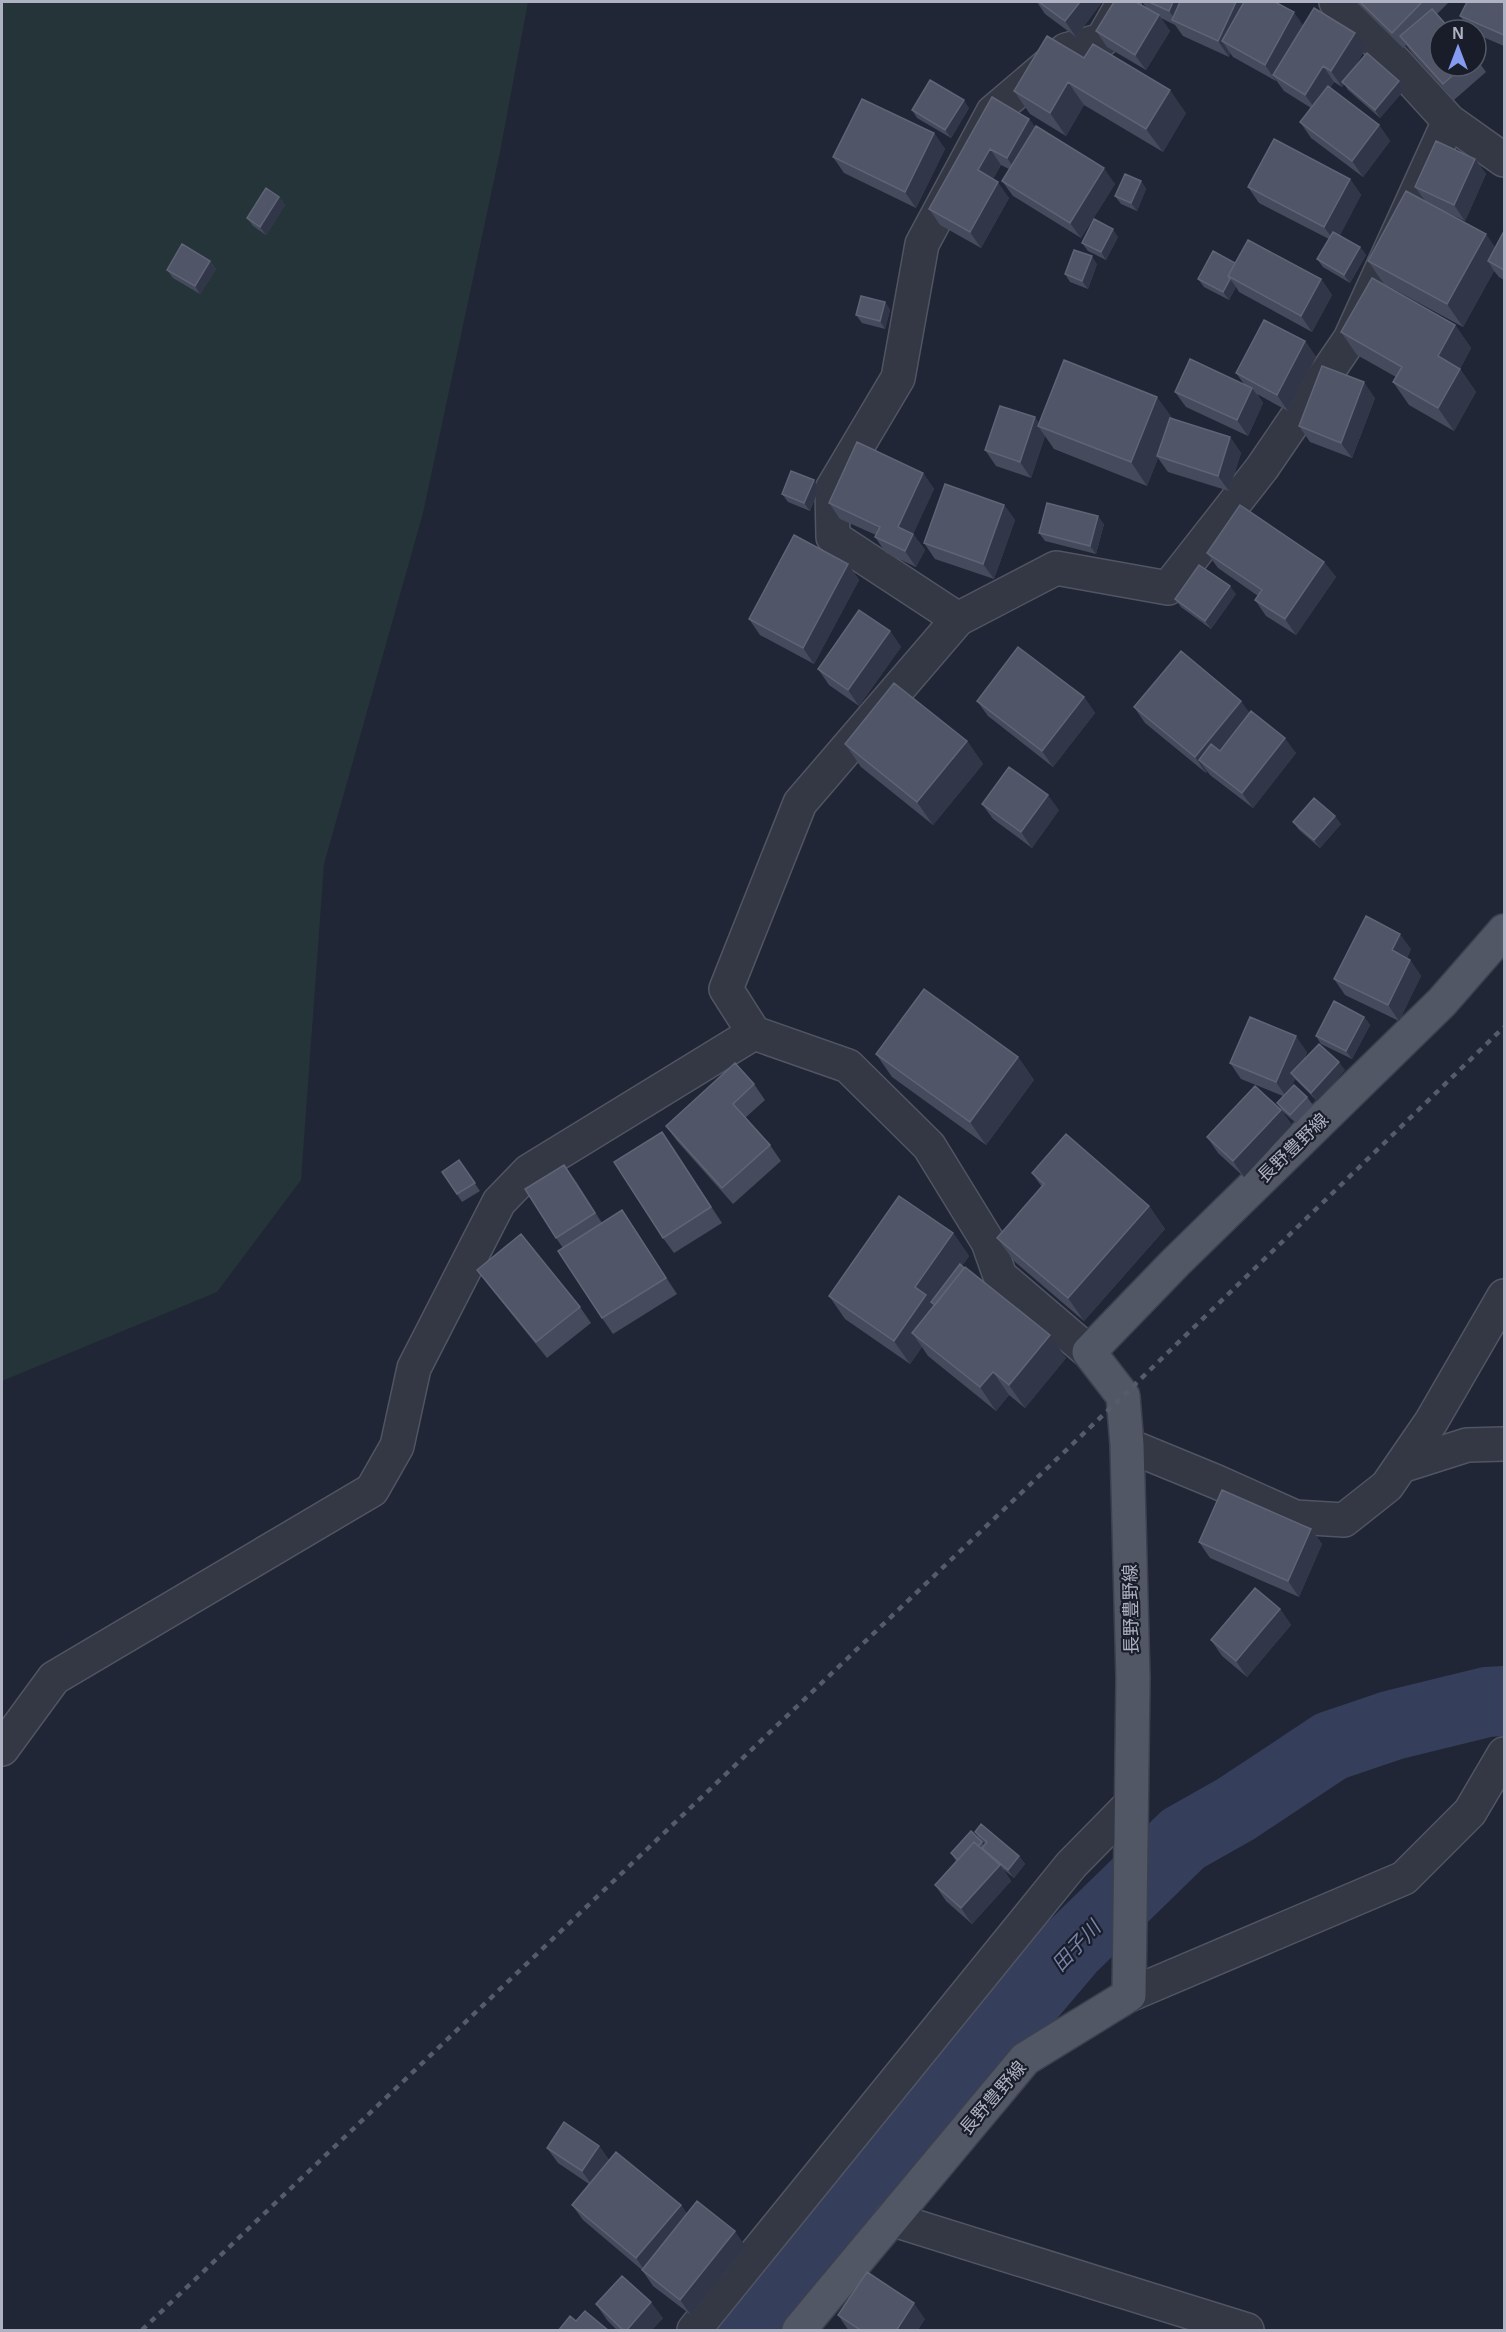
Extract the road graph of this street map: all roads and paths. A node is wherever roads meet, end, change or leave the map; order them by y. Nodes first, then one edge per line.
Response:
1 (1125, 2) edge
2 (1336, 2) edge
3 (1449, 121) junction
4 (1504, 160) edge
5 (958, 620) junction
6 (1504, 931) edge
7 (754, 1033) junction
8 (1504, 1296) edge
9 (1089, 1352) junction
10 (1504, 1444) edge
11 (1127, 1445) junction
12 (1401, 1466) junction
13 (2, 1749) edge
14 (1504, 1754) edge
15 (1130, 1818) junction
16 (1129, 1995) junction
17 (891, 2219) junction
18 (694, 2331) edge
19 (799, 2331) edge
20 (1247, 2331) edge

1 - 5 street
2 - 3 street
3 - 4 street
3 - 5 street
5 - 7 street
6 - 9 main road, 長野豊野線
7 - 9 street
7 - 13 street
8 - 12 street
9 - 11 main road, 長野豊野線
10 - 12 street
11 - 12 street
11 - 15 main road, 長野豊野線
14 - 16 street
15 - 16 main road, 長野豊野線
15 - 18 street
16 - 17 main road, 長野豊野線
17 - 19 main road, 長野豊野線
17 - 20 street

